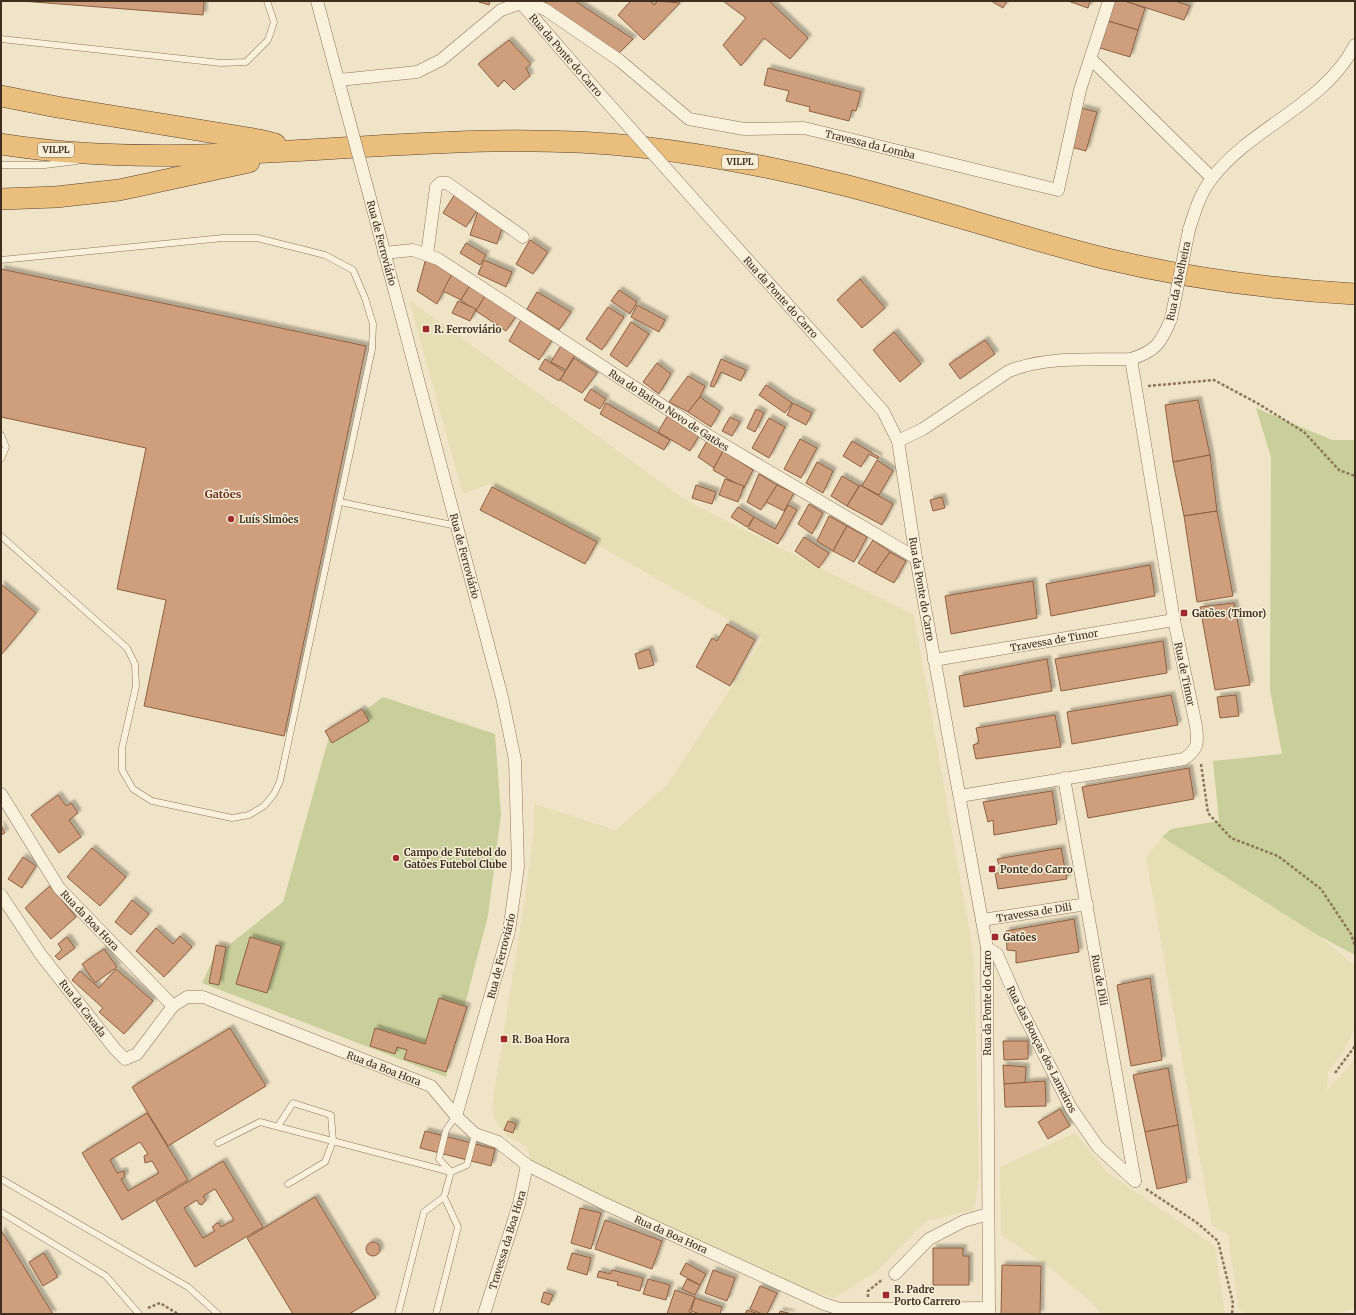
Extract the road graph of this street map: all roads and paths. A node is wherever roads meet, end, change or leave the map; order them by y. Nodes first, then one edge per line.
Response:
1 (267, 1) edge
2 (317, 1) edge
3 (1110, 1) edge
4 (520, 2) edge
5 (1, 39) edge
6 (1355, 45) edge
7 (1091, 60) junction
8 (338, 80) junction
9 (1, 96) edge
10 (1, 144) edge
11 (1, 150) edge
12 (301, 151) junction
13 (111, 154) junction
14 (1, 165) edge
15 (1212, 178) junction
16 (1, 199) edge
17 (523, 237) dead end
18 (384, 253) junction
19 (427, 255) junction
20 (1, 260) edge
21 (1355, 294) edge
22 (1131, 359) junction
23 (1135, 387) junction
24 (1, 435) edge
25 (898, 441) junction
26 (1, 459) edge
27 (1355, 476) edge
28 (340, 502) junction
29 (457, 526) junction
30 (1, 536) edge
31 (916, 558) junction
32 (1174, 620) junction
33 (934, 660) junction
34 (1198, 743) junction
35 (1064, 778) junction
36 (1, 794) edge
37 (960, 796) junction
38 (1, 895) edge
39 (1087, 904) junction
40 (982, 920) junction
41 (1355, 946) edge
42 (987, 948) junction
43 (173, 1006) junction
44 (1355, 1046) edge
45 (1335, 1073) dead end
46 (456, 1116) junction
47 (278, 1126) junction
48 (475, 1134) junction
49 (333, 1141) junction
50 (218, 1143) dead end
51 (527, 1165) junction
52 (451, 1172) junction
53 (1, 1179) edge
54 (1135, 1181) junction
55 (288, 1184) dead end
56 (444, 1198) junction
57 (1, 1212) edge
58 (988, 1214) junction
59 (895, 1274) joint
60 (868, 1309) junction
61 (989, 1311) edge
62 (839, 1312) edge
63 (139, 1313) edge
64 (178, 1314) edge
65 (218, 1314) edge
66 (398, 1314) edge
67 (436, 1314) edge
68 (484, 1314) edge
69 (1232, 1314) edge

1 - 5 lane
2 - 8 street, Rua de Ferroviário
3 - 7 street, Travessa da Lomba
4 - 7 street, Travessa da Lomba
4 - 8 street
4 - 25 street, Rua da Ponte do Carro, bridge
6 - 15 street, Rua da Abelheira
7 - 15 street
8 - 18 street, Rua de Ferroviário, bridge
9 - 12 highway
10 - 13 highway, VILPL
11 - 13 highway, VILPL
12 - 13 highway, VILPL
12 - 16 highway
12 - 21 highway, VILPL
13 - 14 lane, VILPL
15 - 22 street, Rua da Abelheira, bridge
17 - 19 street
18 - 19 street, Rua do Bairro Novo de Gatões
18 - 29 street, Rua de Ferroviário
19 - 31 street, Rua do Bairro Novo de Gatões
20 - 28 lane
22 - 23 street, Rua de Timor
22 - 25 street, Rua da Abelheira
23 - 27 path
23 - 32 street, Rua de Timor
24 - 26 lane
25 - 31 street, Rua da Ponte do Carro
28 - 29 lane
28 - 30 lane
29 - 46 street, Rua de Ferroviário
31 - 33 street, Rua da Ponte do Carro
32 - 33 street, Travessa de Timor
32 - 34 street, Rua de Timor
33 - 37 street, Rua da Ponte do Carro
34 - 35 street
34 - 41 path
35 - 37 street
35 - 39 street, Rua de Dili
36 - 43 street, Rua da Boa Hora
37 - 40 street, Rua da Ponte do Carro
38 - 43 street, Rua da Cavada
39 - 40 street, Travessa de Dili
39 - 54 street, Rua de Dili
40 - 42 street, Rua da Ponte do Carro
42 - 54 street, Rua das Bouças dos Lameiros
42 - 58 street, Rua da Ponte do Carro
43 - 46 street, Rua da Boa Hora
44 - 45 path
46 - 48 street, Rua da Boa Hora
46 - 52 lane
47 - 49 lane
47 - 49 lane
47 - 50 lane
48 - 51 street, Rua da Boa Hora
48 - 52 lane
49 - 52 lane
49 - 55 lane
51 - 62 street, Rua da Boa Hora
51 - 68 street, Travessa da Boa Hora
52 - 56 lane
53 - 65 lane
54 - 69 path
56 - 66 lane
56 - 67 lane
57 - 63 lane
58 - 59 street
58 - 61 street, Rua da Ponte do Carro
59 - 60 path
60 - 61 street, Rua da Boa Hora
60 - 62 street, Rua da Boa Hora
63 - 64 path

